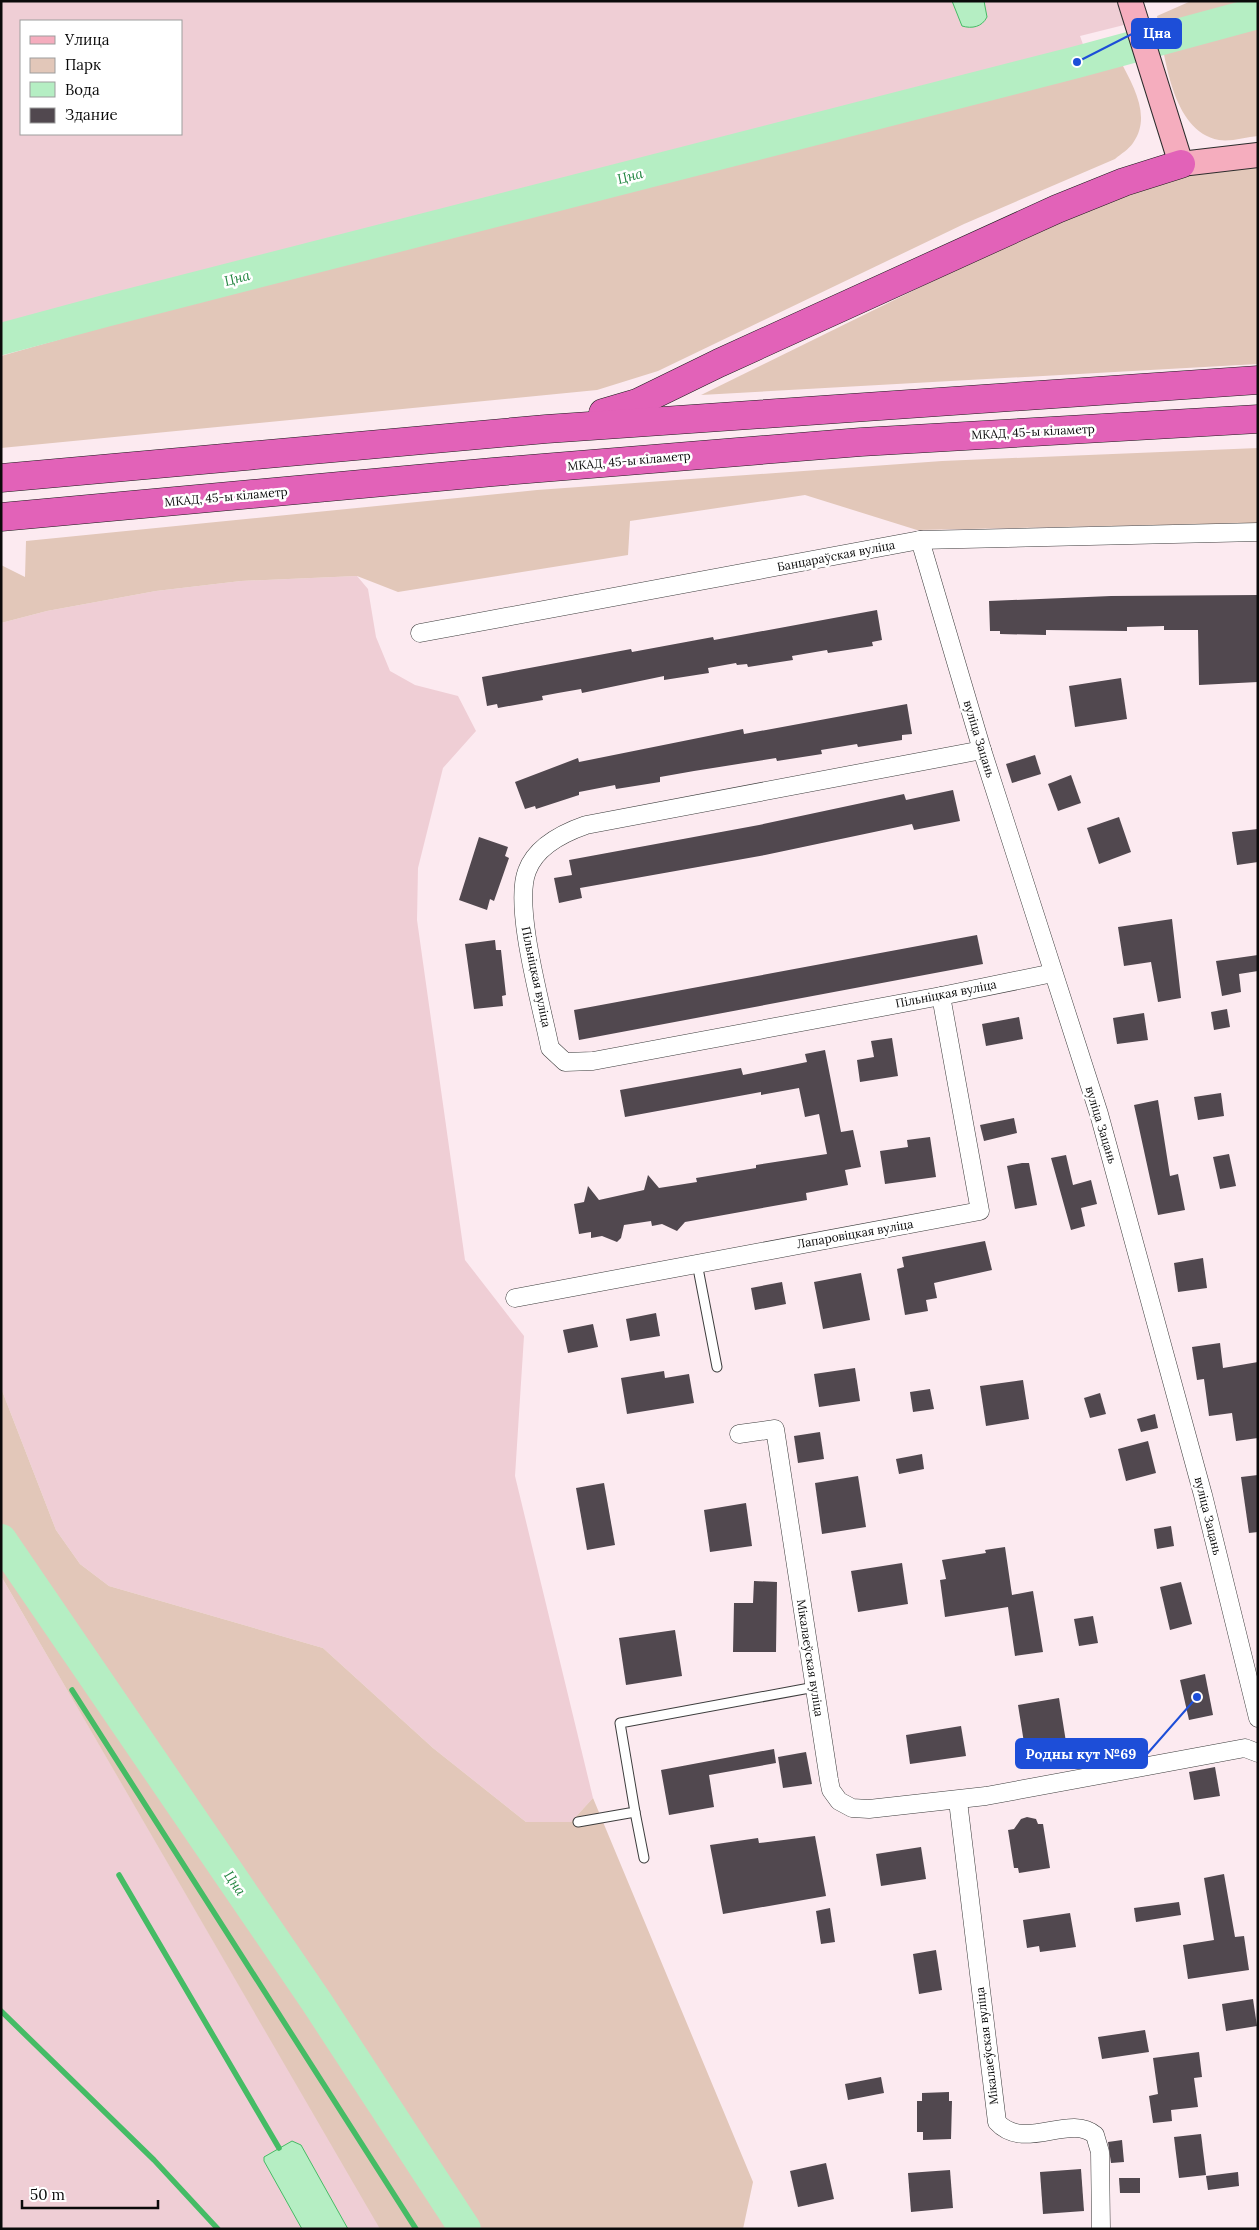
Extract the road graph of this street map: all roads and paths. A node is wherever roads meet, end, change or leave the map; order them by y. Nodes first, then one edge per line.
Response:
1 (1134, 12) edge
2 (1258, 155) edge
3 (1180, 164) junction
4 (1258, 380) edge
5 (1258, 419) edge
6 (546, 429) junction
7 (7, 477) edge
8 (8, 517) edge
9 (1258, 532) edge
10 (920, 540) junction
11 (420, 633) dead end
12 (982, 750) junction
13 (1053, 973) junction
14 (941, 996) junction
15 (697, 1263) junction
16 (515, 1298) dead end
17 (716, 1367) dead end
18 (739, 1434) dead end
19 (815, 1687) junction
20 (1258, 1718) edge
21 (1258, 1753) edge
22 (958, 1801) junction
23 (634, 1812) junction
24 (578, 1822) dead end
25 (644, 1858) dead end
26 (1100, 2229) edge

1 - 3 street
2 - 3 street
3 - 6 highway
4 - 6 highway
5 - 8 highway, МКАД, 45-ы кіламетр
6 - 7 highway
9 - 10 street, Банцараўская вуліца
10 - 11 street, Банцараўская вуліца
10 - 12 street, вуліца Зацань
12 - 13 street, вуліца Зацань
12 - 14 street, Пільніцкая вуліца
13 - 14 street, Пільніцкая вуліца
13 - 20 street, вуліца Зацань
14 - 15 street, Лапаровіцкая вуліца
15 - 16 street, Лапаровіцкая вуліца
15 - 17 lane
18 - 19 street, Мікалаеўская вуліца
19 - 22 street, Мікалаеўская вуліца
19 - 23 lane
21 - 22 street, Мікалаеўская вуліца
22 - 26 street, Мікалаеўская вуліца
23 - 24 lane
23 - 25 lane

